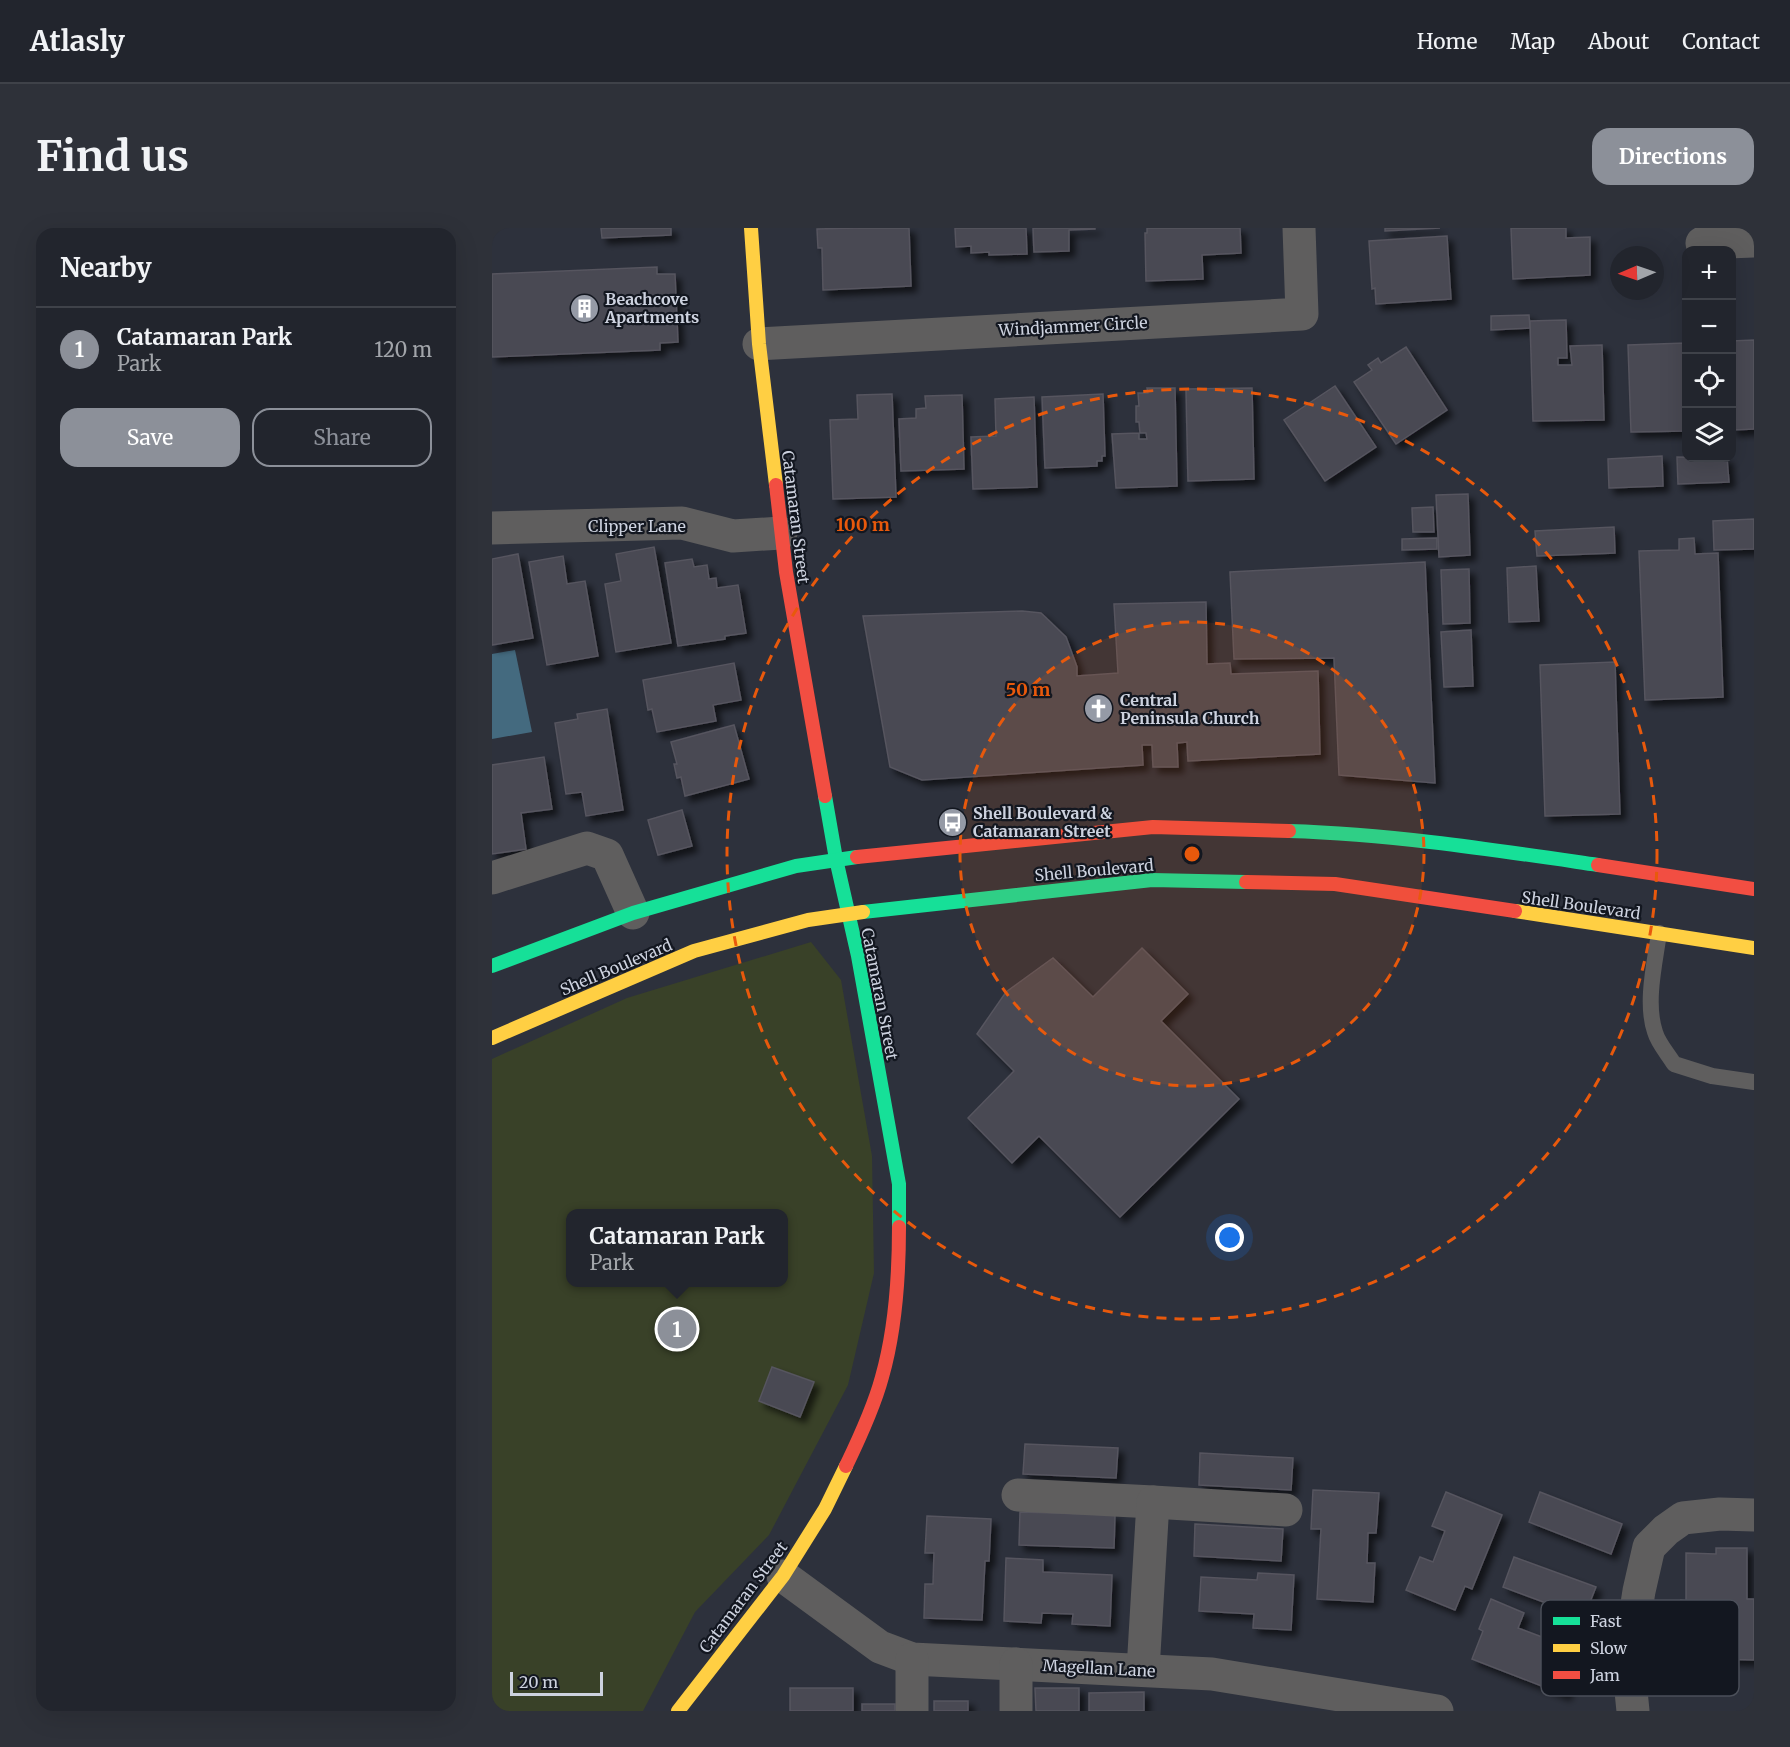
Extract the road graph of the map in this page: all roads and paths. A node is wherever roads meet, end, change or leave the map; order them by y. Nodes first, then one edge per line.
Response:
1 (751, 228) edge
2 (1299, 228) edge
3 (1754, 241) edge
4 (1702, 243) dead end
5 (759, 344) junction
6 (492, 528) edge
7 (781, 533) junction
8 (836, 859) junction
9 (492, 878) edge
10 (1754, 889) edge
11 (633, 913) junction
12 (847, 914) junction
13 (1659, 933) junction
14 (1754, 948) edge
15 (492, 966) edge
16 (492, 1038) edge
17 (1754, 1082) edge
18 (1018, 1495) dead end
19 (1153, 1502) junction
20 (1286, 1510) dead end
21 (1754, 1515) edge
22 (783, 1576) junction
23 (1638, 1600) edge
24 (912, 1659) junction
25 (1016, 1664) junction
26 (1143, 1670) junction
27 (1632, 1696) edge
28 (1371, 1706) edge
29 (678, 1711) edge
30 (912, 1711) edge
31 (1016, 1711) edge
32 (1437, 1711) edge
33 (1633, 1711) edge

1 - 5 main road, Catamaran Street
2 - 5 street, Windjammer Circle
3 - 4 street
5 - 7 main road, Catamaran Street
6 - 7 street, Clipper Lane
7 - 8 main road, Catamaran Street
8 - 10 main road
8 - 11 main road
8 - 12 main road, Catamaran Street
9 - 11 street
11 - 15 main road
12 - 13 main road, Shell Boulevard
12 - 16 main road, Shell Boulevard
12 - 22 main road, Catamaran Street
13 - 14 main road, Shell Boulevard
13 - 17 lane
18 - 19 street
19 - 20 street
19 - 26 street
21 - 23 street
22 - 24 street, Magellan Lane
22 - 29 main road, Catamaran Street
24 - 25 street, Magellan Lane
24 - 30 street
25 - 26 street, Magellan Lane
25 - 31 street
26 - 28 street, Magellan Lane
27 - 33 street
28 - 32 street, Magellan Lane

